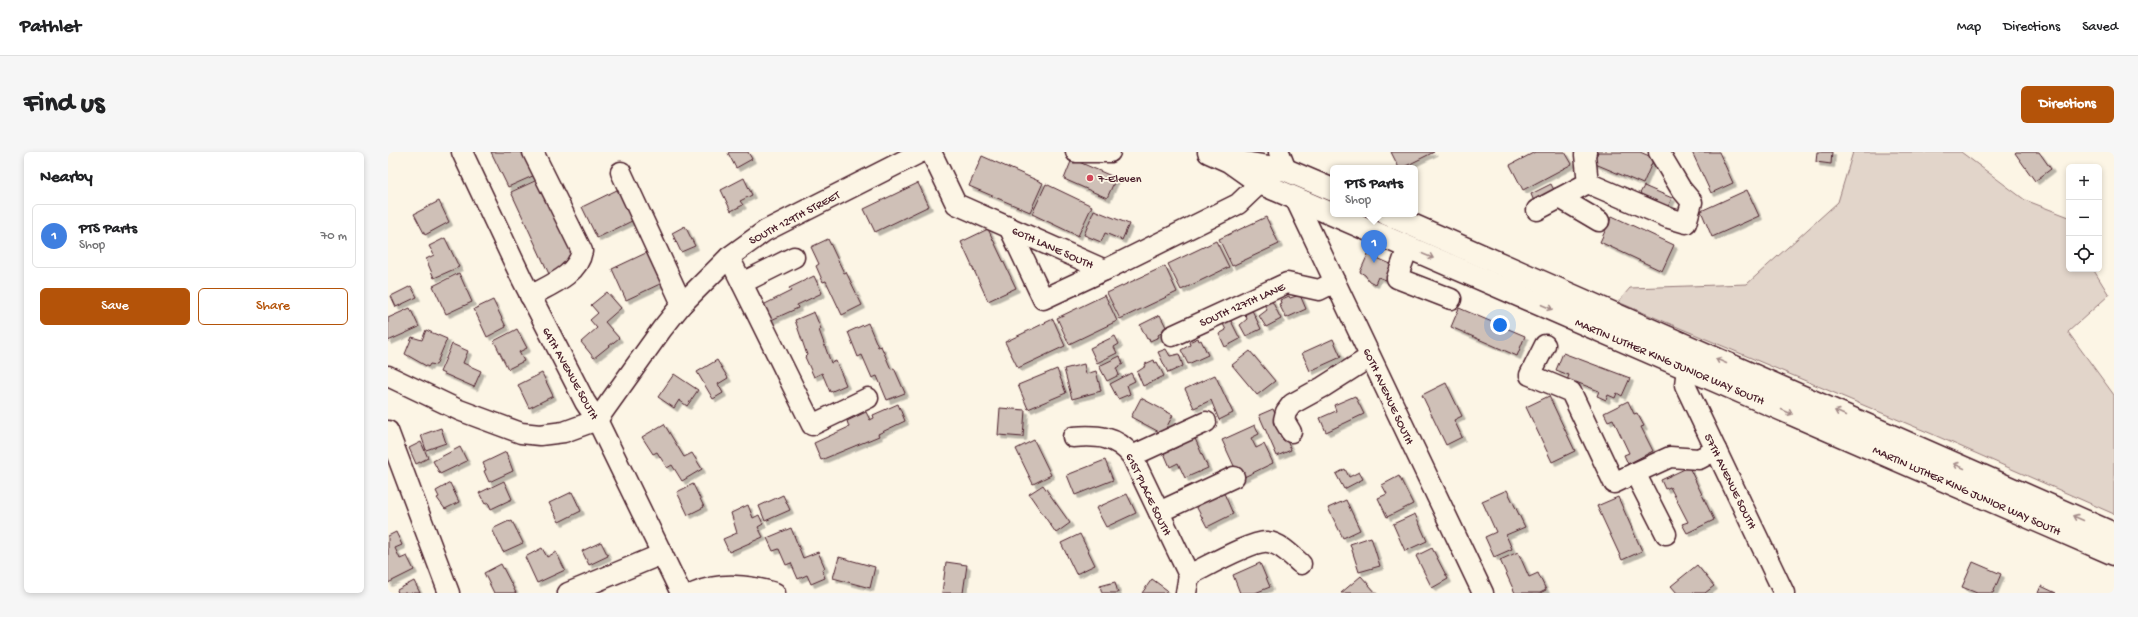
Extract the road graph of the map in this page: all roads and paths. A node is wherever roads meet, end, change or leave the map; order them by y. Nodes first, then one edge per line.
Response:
1 (462, 152) edge
2 (533, 152) edge
3 (921, 152) edge
4 (930, 152) edge
5 (1076, 152) edge
6 (1110, 152) edge
7 (1209, 152) edge
8 (1586, 152) edge
9 (1659, 152) edge
10 (1229, 161) junction
11 (1283, 161) edge
12 (621, 172) dead end
13 (1260, 183) junction
14 (1588, 183) junction
15 (1330, 188) edge
16 (1295, 198) junction
17 (1560, 198) junction
18 (1537, 210) dead end
19 (1330, 213) edge
20 (1339, 217) edge
21 (1394, 217) edge
22 (1599, 221) dead end
23 (1009, 227) junction
24 (1408, 247) junction
25 (729, 257) junction
26 (794, 257) dead end
27 (1105, 270) junction
28 (1335, 282) junction
29 (742, 283) junction
30 (530, 296) junction
31 (1451, 299) dead end
32 (682, 304) junction
33 (1172, 336) dead end
34 (1545, 345) dead end
35 (1370, 357) junction
36 (1688, 368) junction
37 (388, 376) edge
38 (868, 398) dead end
39 (598, 420) junction
40 (1206, 422) dead end
41 (388, 431) edge
42 (1292, 432) dead end
43 (1073, 437) dead end
44 (1716, 450) junction
45 (1132, 456) junction
46 (1635, 473) junction
47 (1234, 477) dead end
48 (1159, 512) junction
49 (1666, 534) dead end
50 (2114, 534) edge
51 (662, 554) junction
52 (2114, 554) edge
53 (1301, 564) dead end
54 (1188, 584) edge
55 (449, 593) edge
56 (568, 593) edge
57 (681, 593) edge
58 (695, 593) edge
59 (775, 593) edge
60 (1483, 593) edge
61 (1784, 593) edge

1 - 30 street, 64TH AVENUE SOUTH
2 - 30 street
3 - 25 street, SOUTH 129TH STREET
4 - 23 street, 60TH LANE SOUTH
5 - 6 street
7 - 10 main road, MARTIN LUTHER KING JUNIOR WAY SOUTH
8 - 14 street
9 - 14 street
10 - 11 main road, MARTIN LUTHER KING JUNIOR WAY SOUTH
10 - 13 main road, MARTIN LUTHER KING JUNIOR WAY SOUTH
11 - 15 main road, MARTIN LUTHER KING JUNIOR WAY SOUTH
12 - 32 street
13 - 16 main road, MARTIN LUTHER KING JUNIOR WAY SOUTH
13 - 27 street, 60TH LANE SOUTH
14 - 17 street
16 - 19 main road, MARTIN LUTHER KING JUNIOR WAY SOUTH
16 - 28 street, 60TH AVENUE SOUTH
17 - 18 street
17 - 22 street
20 - 24 main road, MARTIN LUTHER KING JUNIOR WAY SOUTH
50 -> 21 main road, MARTIN LUTHER KING JUNIOR WAY SOUTH
23 - 27 street, 60TH LANE SOUTH
23 - 27 street
24 - 31 street
24 -> 36 main road, MARTIN LUTHER KING JUNIOR WAY SOUTH
25 - 29 street
25 - 32 street, SOUTH 129TH STREET
26 - 29 street
28 - 33 street, SOUTH 127TH LANE
28 - 35 street, 60TH AVENUE SOUTH
29 - 38 street
30 - 39 street, 64TH AVENUE SOUTH
32 - 39 street, SOUTH 129TH STREET
34 - 46 street
35 - 42 street
35 - 60 street, 60TH AVENUE SOUTH
36 - 44 street, 57TH AVENUE SOUTH
36 -> 52 main road, MARTIN LUTHER KING JUNIOR WAY SOUTH
37 - 39 street
39 - 51 street, 64TH AVENUE SOUTH
40 - 45 street
41 - 55 street
43 - 45 street, 61ST PLACE SOUTH
44 - 46 street
44 - 61 street, 57TH AVENUE SOUTH
45 - 48 street, 61ST PLACE SOUTH
46 - 49 street
47 - 48 street
48 - 54 street, 61ST PLACE SOUTH
51 - 56 street
51 - 57 street, 64TH AVENUE SOUTH
53 - 54 street
58 - 59 street

